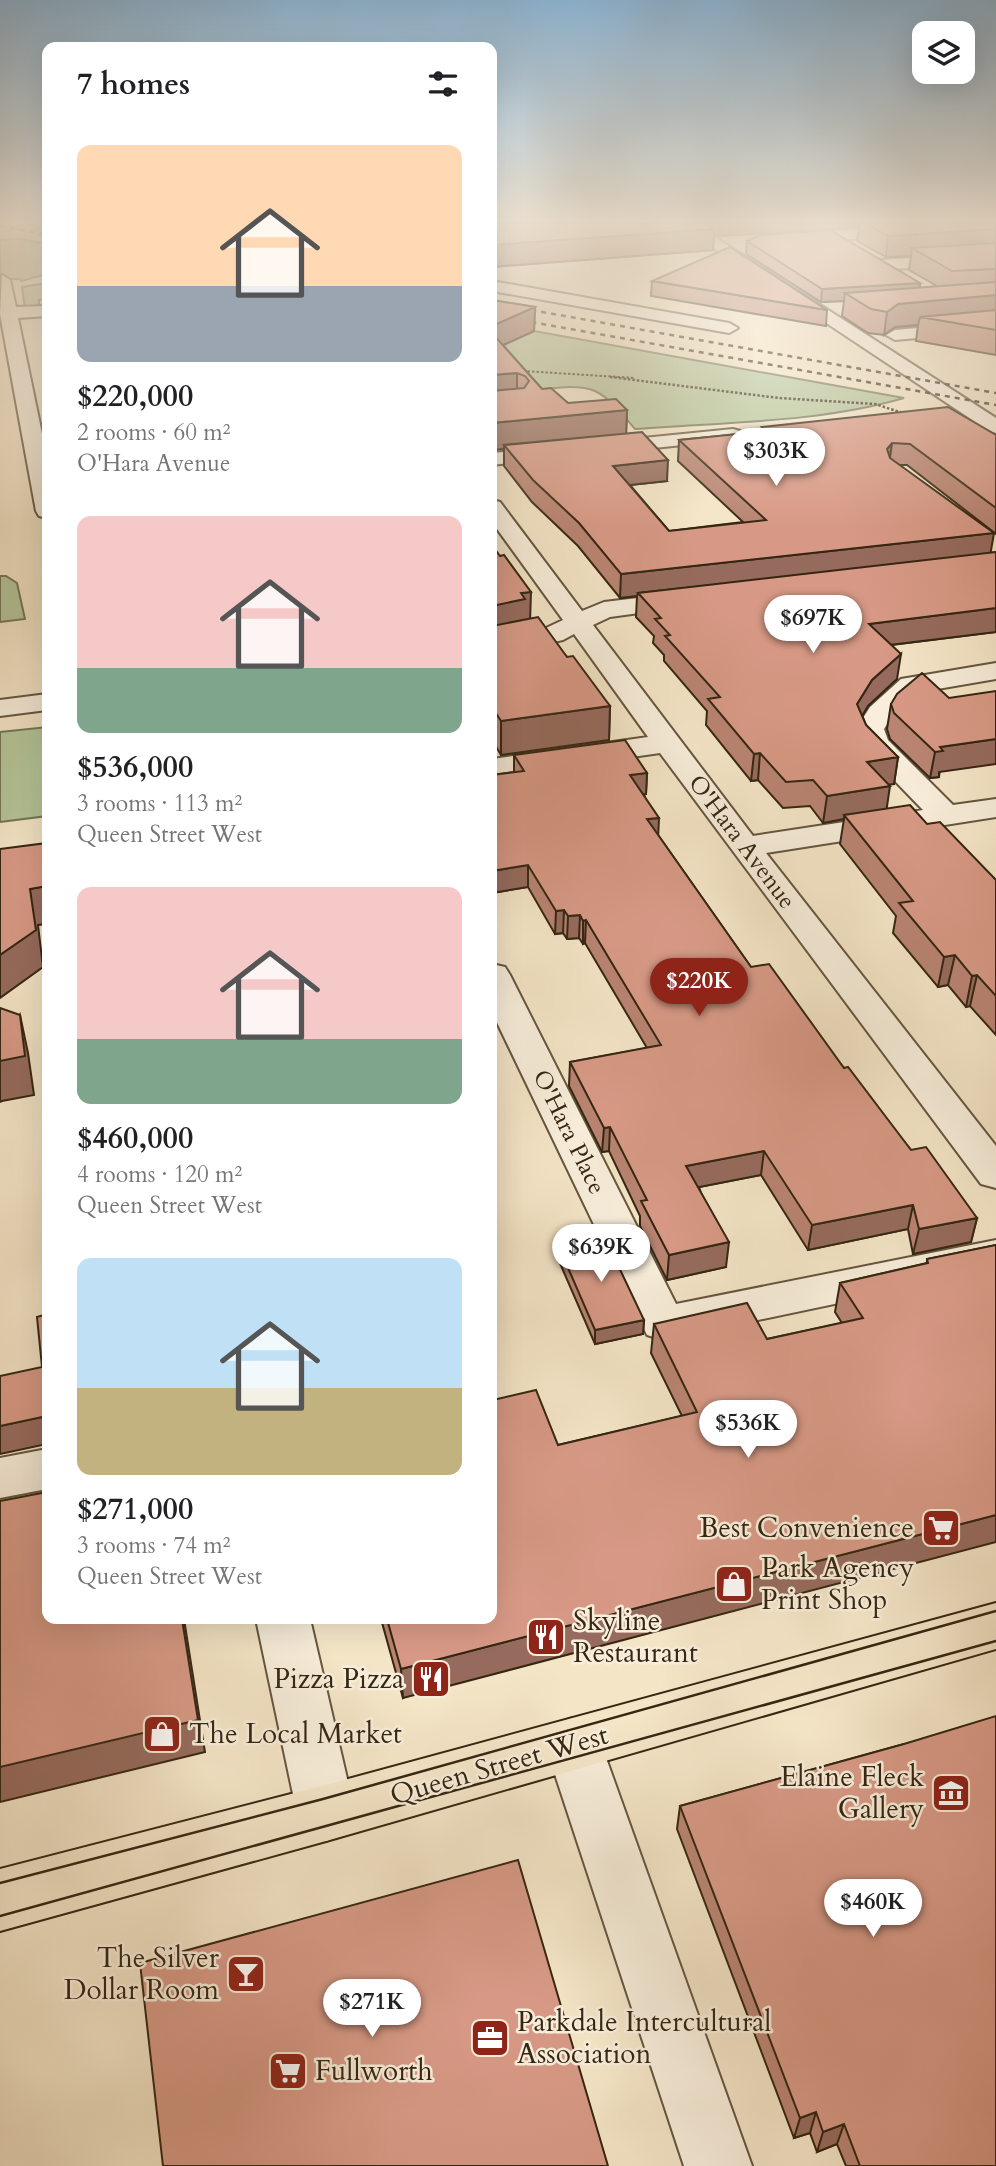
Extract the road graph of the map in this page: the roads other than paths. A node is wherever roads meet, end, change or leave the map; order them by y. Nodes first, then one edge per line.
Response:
1 (9, 324) edge
2 (707, 324) edge
3 (837, 324) edge
4 (996, 326) edge
5 (729, 328) dead end
6 (895, 335) edge
7 (996, 341) edge
8 (951, 347) edge
9 (996, 427) edge
10 (758, 433) edge
11 (497, 459) edge
12 (42, 493) edge
13 (497, 514) edge
14 (711, 598) edge
15 (576, 622) junction
16 (497, 647) edge
17 (996, 671) edge
18 (42, 703) edge
19 (0, 708) edge
20 (667, 743) junction
21 (497, 767) edge
22 (996, 808) edge
23 (946, 816) junction
24 (746, 847) junction
25 (497, 985) edge
26 (989, 1153) edge
27 (996, 1255) edge
28 (42, 1470) edge
29 (0, 1478) edge
30 (284, 1624) edge
31 (996, 1626) edge
32 (573, 1744) junction
33 (326, 1813) junction
34 (0, 1900) edge
35 (718, 2166) edge

1 - 12 street
2 - 5 street
3 - 9 street
4 - 6 street
7 - 8 street
10 - 11 street
13 - 15 street, O'Hara Avenue
14 - 15 street
15 - 16 street
15 - 20 street, O'Hara Avenue
17 - 23 street
18 - 19 street
20 - 21 street
20 - 24 street, O'Hara Avenue
22 - 23 street
23 - 24 street
24 - 26 street, O'Hara Avenue
25 - 27 street, O'Hara Place
28 - 29 street
30 - 33 street
31 - 32 main road, Queen Street West
32 - 33 main road, Queen Street West
32 - 35 street
33 - 34 main road, Queen Street West

